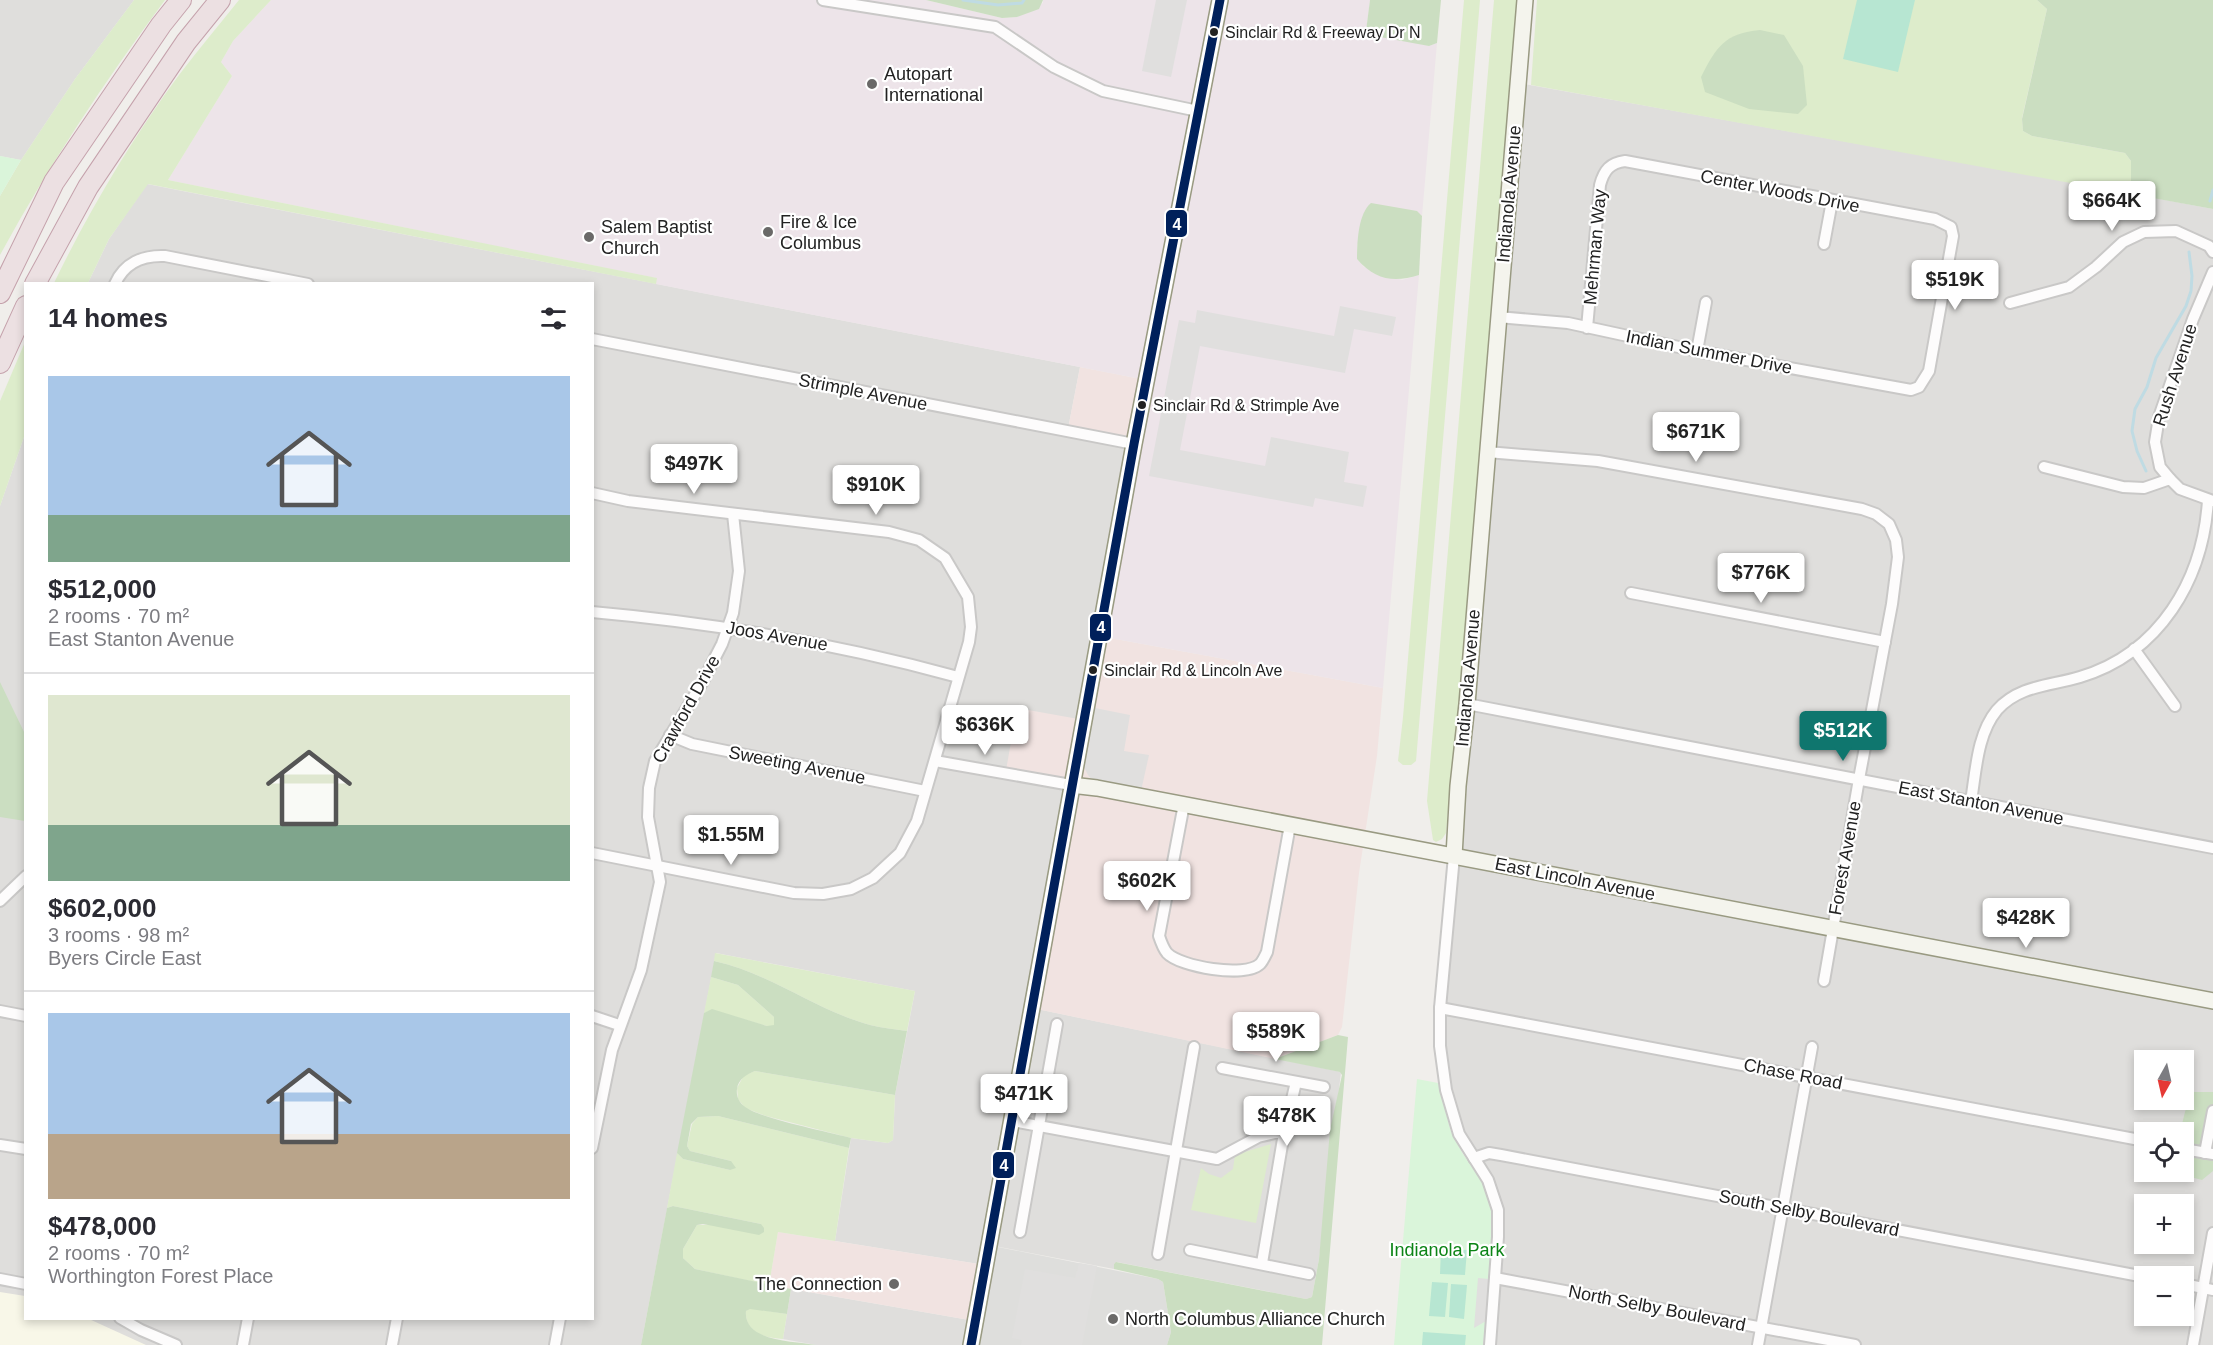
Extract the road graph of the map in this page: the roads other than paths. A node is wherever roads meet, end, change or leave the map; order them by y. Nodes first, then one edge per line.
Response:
1 (181, 0) edge
2 (220, 0) edge
3 (823, 0) edge
4 (1220, 0) edge
5 (1525, 0) edge
6 (1198, 111) junction
7 (1608, 167) joint
8 (1832, 201) junction
9 (1824, 244) dead end
10 (2213, 252) edge
11 (2213, 272) edge
12 (37, 282) edge
13 (116, 282) edge
14 (298, 282) edge
15 (0, 293) edge
16 (1706, 302) dead end
17 (2010, 303) dead end
18 (24, 310) edge
19 (1498, 317) junction
20 (1587, 328) junction
21 (594, 339) edge
22 (1697, 351) junction
23 (0, 363) edge
24 (1919, 387) joint
25 (1134, 444) junction
26 (1487, 452) junction
27 (2044, 467) dead end
28 (2170, 479) junction
29 (594, 493) edge
30 (2210, 501) edge
31 (733, 514) junction
32 (1631, 594) dead end
33 (594, 612) edge
34 (728, 627) junction
35 (1885, 642) junction
36 (2134, 649) junction
37 (958, 677) junction
38 (1467, 704) junction
39 (2175, 706) dead end
40 (670, 735) junction
41 (935, 761) junction
42 (1859, 779) junction
43 (1071, 785) junction
44 (925, 791) junction
45 (1971, 801) junction
46 (1184, 804) junction
47 (1290, 825) junction
48 (2213, 848) edge
49 (594, 853) edge
50 (1454, 856) junction
51 (658, 866) junction
52 (24, 878) edge
53 (0, 901) edge
54 (1833, 928) junction
55 (1824, 981) dead end
56 (2213, 1001) edge
57 (1440, 1008) junction
58 (0, 1011) edge
59 (24, 1016) edge
60 (594, 1018) edge
61 (1057, 1024) dead end
62 (619, 1025) junction
63 (1194, 1047) dead end
64 (1812, 1047) dead end
65 (1222, 1068) dead end
66 (1806, 1077) junction
67 (1296, 1082) junction
68 (1324, 1087) dead end
69 (2213, 1112) edge
70 (1012, 1120) junction
71 (1038, 1125) junction
72 (1284, 1133) junction
73 (594, 1138) edge
74 (2134, 1140) edge
75 (0, 1145) edge
76 (24, 1149) edge
77 (1176, 1151) junction
78 (2194, 1151) edge
79 (2209, 1154) edge
80 (1474, 1158) junction
81 (1782, 1208) junction
82 (1020, 1232) dead end
83 (2213, 1233) edge
84 (1190, 1250) dead end
85 (1158, 1254) dead end
86 (1262, 1263) junction
87 (1309, 1274) dead end
88 (2134, 1275) edge
89 (1495, 1278) junction
90 (0, 1279) edge
91 (24, 1284) edge
92 (2208, 1289) edge
93 (124, 1320) edge
94 (248, 1320) edge
95 (397, 1320) edge
96 (560, 1320) edge
97 (1761, 1328) junction
98 (176, 1345) edge
99 (243, 1345) edge
100 (392, 1345) edge
101 (555, 1345) edge
102 (971, 1345) edge
103 (1490, 1345) edge
104 (1758, 1345) edge
105 (1855, 1345) edge
106 (2193, 1345) edge

1 - 15 highway
2 - 12 highway
3 - 6 street
4 - 6 main road
5 - 19 main road, Indianola Avenue
6 - 25 main road
7 - 8 street, Center Woods Drive
7 - 20 street, Mehrman Way
8 - 9 street
8 - 24 street, Center Woods Drive
10 - 17 street
11 - 28 street, Rush Avenue
13 - 14 street
16 - 22 street
18 - 23 highway
19 - 20 street, Indian Summer Drive
19 - 26 main road, Indianola Avenue
20 - 22 street, Indian Summer Drive
21 - 25 street, Strimple Avenue
22 - 24 street, Indian Summer Drive
25 - 43 main road
26 - 35 street, Forest Avenue
26 - 38 main road, Indianola Avenue
27 - 28 street
28 - 30 street
29 - 31 street
30 - 36 street
31 - 34 street, Crawford Drive
31 - 37 street
32 - 35 street
33 - 34 street, Joos Avenue
34 - 37 street, Joos Avenue
34 - 40 street, Crawford Drive
35 - 42 street, Forest Avenue
36 - 39 street
36 - 45 street
37 - 41 street
38 - 42 street, East Stanton Avenue
38 - 50 main road, Indianola Avenue
40 - 44 street, Sweeting Avenue
40 - 51 street, Crawford Drive
41 - 43 street, East Lincoln Avenue
41 - 44 street
42 - 45 street, East Stanton Avenue
42 - 54 street, Forest Avenue
43 - 46 main road, East Lincoln Avenue
43 - 70 main road
44 - 51 street
45 - 48 street, East Stanton Avenue
46 - 47 main road, East Lincoln Avenue
46 - 47 street
47 - 50 main road, East Lincoln Avenue
49 - 51 street
50 - 54 main road, East Lincoln Avenue
50 - 57 street, Indianola Avenue
51 - 62 street, Crawford Drive
52 - 53 street
54 - 55 street, Forest Avenue
54 - 56 main road, East Lincoln Avenue
57 - 66 street, Chase Road
57 - 80 street, Indianola Avenue
58 - 59 street
60 - 62 street
61 - 71 street
62 - 73 street, Crawford Drive
63 - 77 street
64 - 66 street
65 - 67 street
66 - 74 street, Chase Road
66 - 81 street
67 - 68 street
67 - 72 street
69 - 79 street
70 - 71 street
70 - 102 main road
71 - 77 street
71 - 82 street
72 - 77 street
72 - 86 street
75 - 76 street
77 - 85 street
78 - 79 street
80 - 81 street, South Selby Boulevard
80 - 89 street, Indianola Avenue
81 - 88 street, South Selby Boulevard
81 - 97 street
83 - 92 street
84 - 86 street
86 - 87 street
89 - 97 street, North Selby Boulevard
89 - 103 street, Indianola Avenue
90 - 91 street
92 - 106 street
93 - 98 street
94 - 99 street
95 - 100 street
96 - 101 street
97 - 104 street
97 - 105 street, North Selby Boulevard

